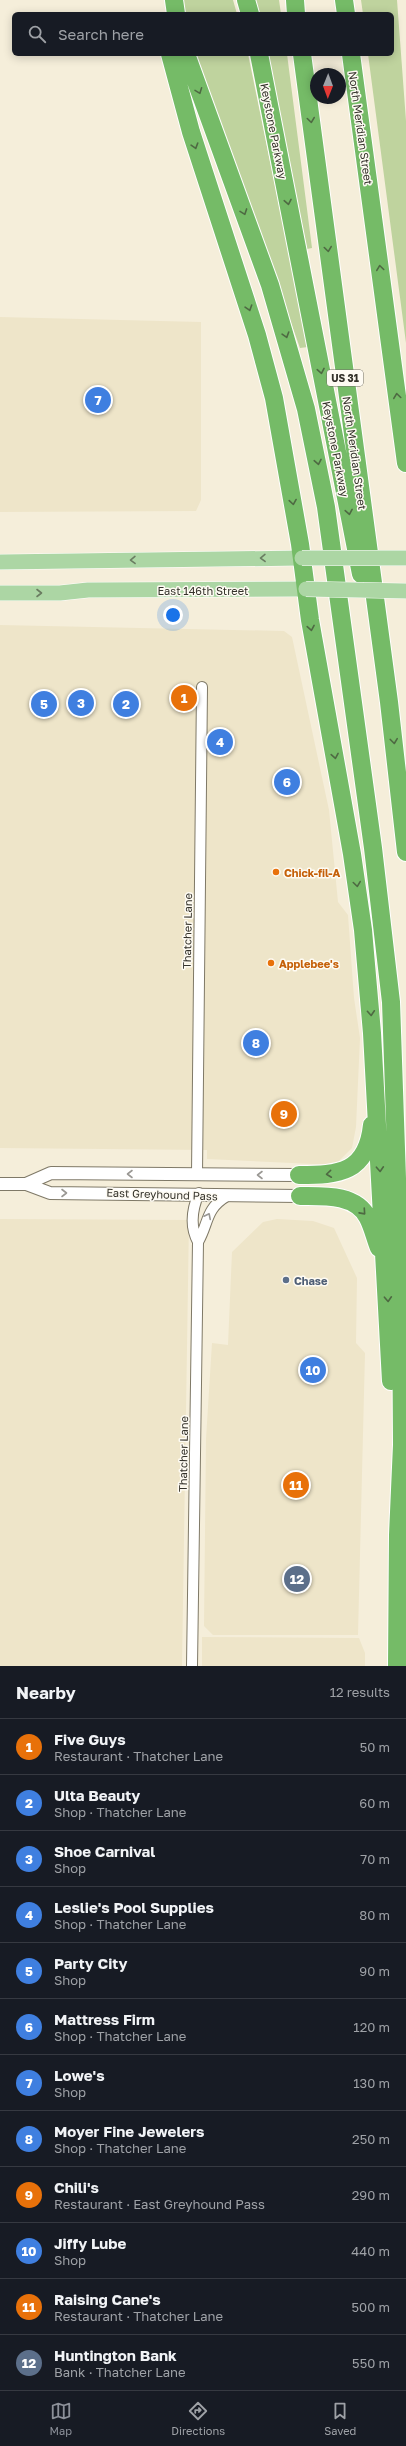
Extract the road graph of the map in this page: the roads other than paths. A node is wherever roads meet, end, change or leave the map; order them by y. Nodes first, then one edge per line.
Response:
1 (163, 0) edge
2 (174, 0) edge
3 (246, 0) edge
4 (295, 0) edge
5 (344, 0) edge
6 (164, 12) edge
7 (176, 12) edge
8 (249, 12) edge
9 (296, 12) edge
10 (346, 12) edge
11 (171, 56) edge
12 (187, 56) edge
13 (259, 56) edge
14 (302, 56) edge
15 (352, 56) edge
16 (406, 463) edge
17 (302, 558) junction
18 (406, 558) edge
19 (0, 562) edge
20 (306, 589) junction
21 (406, 590) edge
22 (0, 593) edge
23 (202, 688) dead end
24 (389, 702) junction
25 (406, 852) edge
26 (372, 1033) junction
27 (197, 1174) junction
28 (299, 1175) joint
29 (0, 1184) edge
30 (26, 1184) junction
31 (199, 1193) junction
32 (227, 1196) junction
33 (300, 1196) joint
34 (198, 1242) junction
35 (386, 1265) junction
36 (398, 1535) junction
37 (192, 1666) edge
38 (397, 1666) edge

1 - 6 highway
2 - 7 highway
3 - 8 highway
4 - 9 highway
5 - 10 highway
11 -> 17 highway
12 -> 36 highway
13 -> 24 highway, Keystone Parkway
14 -> 24 highway, North Meridian Street / US 31
16 -> 15 highway, North Meridian Street
17 - 18 main road, bridge
17 -> 19 main road
17 - 20 highway
20 - 21 main road, East 146th Street, bridge
22 -> 20 main road, East 146th Street
20 -> 26 highway
23 - 27 street, Thatcher Lane
24 -> 25 highway, North Meridian Street / US 31
26 -> 28 highway
26 -> 35 highway
28 -> 27 street, East Greyhound Pass
27 -> 30 street, East Greyhound Pass
29 - 30 street, East Greyhound Pass
30 -> 31 street, East Greyhound Pass
31 - 32 street, East Greyhound Pass
31 - 34 street, Thatcher Lane
32 - 33 street, East Greyhound Pass
34 -> 32 street, Thatcher Lane
33 -> 35 highway
34 - 37 street, Thatcher Lane
35 -> 36 highway
36 - 38 highway

